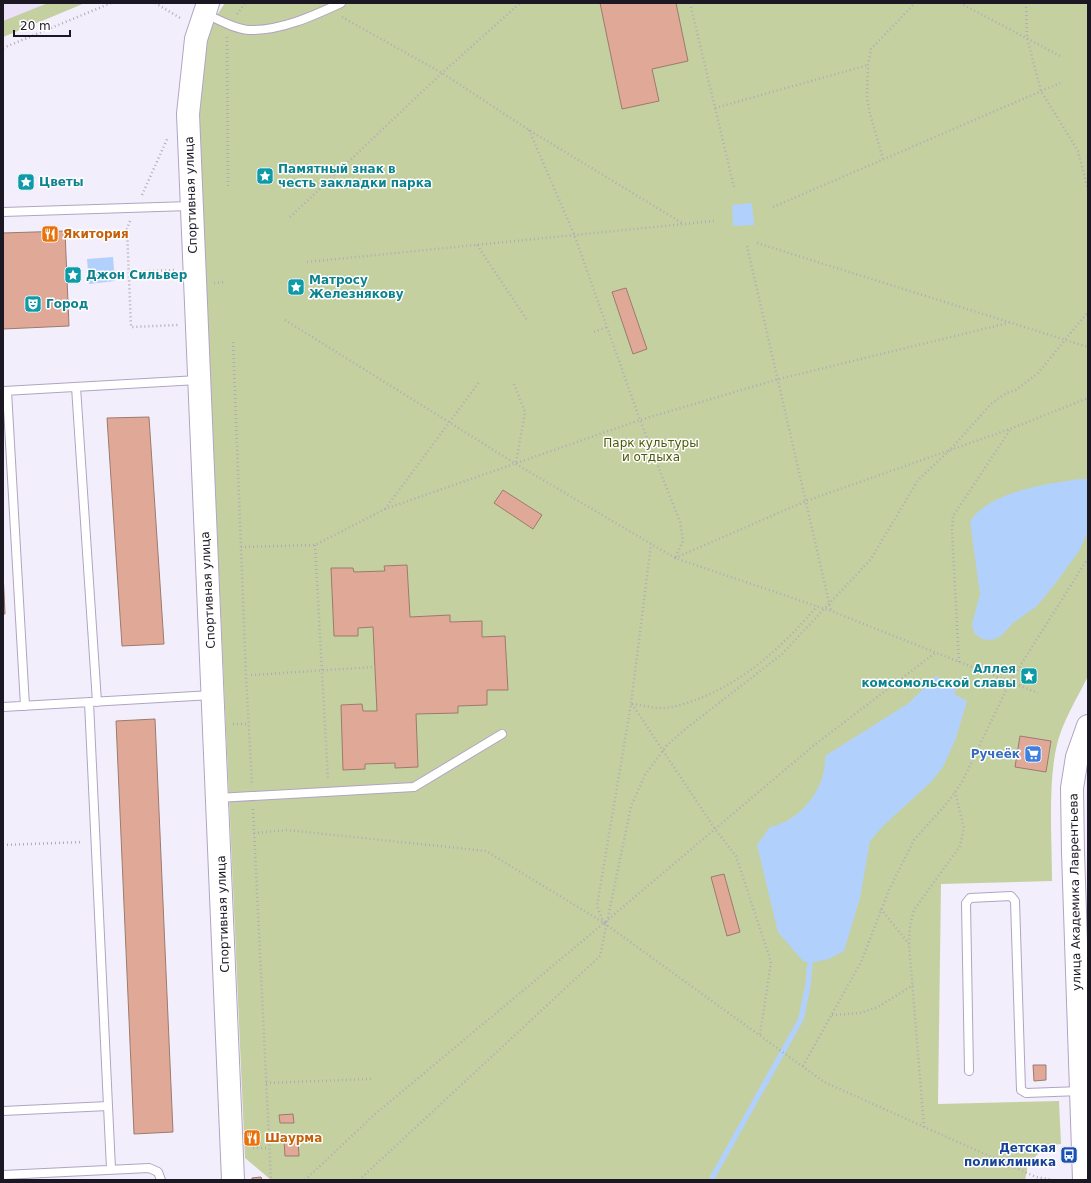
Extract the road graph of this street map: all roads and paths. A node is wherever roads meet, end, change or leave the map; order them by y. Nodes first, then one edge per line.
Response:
1 (110, 3) edge
2 (155, 3) edge
3 (520, 3) edge
4 (690, 3) edge
5 (914, 3) edge
6 (960, 3) edge
7 (1026, 3) edge
8 (338, 4) edge
9 (205, 8) edge
10 (182, 19) dead end
11 (227, 24) junction
12 (1027, 38) junction
13 (3, 48) edge
14 (1060, 56) dead end
15 (868, 65) junction
16 (442, 73) junction
17 (1060, 83) dead end
18 (1041, 91) junction
19 (715, 108) junction
20 (529, 130) junction
21 (171, 131) dead end
22 (884, 159) junction
23 (734, 187) dead end
24 (228, 188) dead end
25 (1088, 190) edge
26 (192, 205) junction
27 (773, 207) dead end
28 (136, 208) junction
29 (3, 212) edge
30 (290, 217) dead end
31 (714, 221) dead end
32 (682, 223) junction
33 (574, 234) junction
34 (758, 243) dead end
35 (477, 245) junction
36 (747, 246) dead end
37 (308, 262) dead end
38 (177, 270) dead end
39 (129, 272) junction
40 (1088, 312) edge
41 (285, 320) dead end
42 (527, 320) dead end
43 (1012, 322) junction
44 (180, 324) dead end
45 (607, 327) junction
46 (594, 332) dead end
47 (1066, 340) junction
48 (233, 342) dead end
49 (1088, 347) edge
50 (779, 379) junction
51 (199, 380) junction
52 (480, 381) dead end
53 (514, 384) dead end
54 (76, 387) junction
55 (5, 391) edge
56 (1088, 398) edge
57 (640, 420) junction
58 (449, 422) junction
59 (1010, 429) junction
60 (950, 450) junction
61 (516, 464) junction
62 (806, 501) junction
63 (386, 509) junction
64 (651, 544) junction
65 (315, 545) junction
66 (241, 547) junction
67 (675, 558) junction
68 (1088, 558) edge
69 (829, 604) junction
70 (817, 606) junction
71 (825, 609) junction
72 (831, 611) junction
73 (935, 653) junction
74 (959, 662) junction
75 (375, 667) dead end
76 (322, 671) junction
77 (251, 675) dead end
78 (1010, 682) junction
79 (1038, 693) dead end
80 (214, 695) junction
81 (93, 702) junction
82 (632, 704) junction
83 (25, 706) junction
84 (3, 707) edge
85 (233, 724) dead end
86 (249, 724) junction
87 (1088, 726) edge
88 (502, 734) dead end
89 (663, 750) junction
90 (1082, 758) edge
91 (329, 792) junction
92 (955, 792) junction
93 (253, 795) junction
94 (218, 798) junction
95 (715, 829) junction
96 (254, 833) junction
97 (96, 841) junction
98 (3, 845) edge
99 (881, 909) junction
100 (607, 921) junction
101 (605, 924) junction
102 (909, 944) junction
103 (913, 985) junction
104 (832, 1015) junction
105 (760, 1035) junction
106 (802, 1066) junction
107 (969, 1071) dead end
108 (371, 1079) dead end
109 (266, 1083) junction
110 (1081, 1091) junction
111 (108, 1106) junction
112 (3, 1111) edge
113 (924, 1127) junction
114 (253, 1148) dead end
115 (269, 1148) junction
116 (111, 1169) junction
117 (3, 1175) edge
118 (161, 1180) edge
119 (233, 1180) edge
120 (270, 1180) edge
121 (305, 1180) edge
122 (359, 1180) edge
123 (1053, 1180) edge
124 (1084, 1180) edge

1 - 13 path
2 - 10 path
3 - 16 path
4 - 19 path
5 - 15 path
6 - 12 path
7 - 12 path
8 - 11 lane
8 - 16 path
9 - 11 lane
9 - 26 street, Спортивная улица
11 - 24 path
12 - 14 path
12 - 18 path
15 - 19 path
15 - 22 path
16 - 20 path
16 - 30 path
17 - 18 path
18 - 22 path
18 - 25 path
19 - 23 path
20 - 32 path
20 - 33 path
21 - 28 path
22 - 27 path
26 - 28 lane
26 - 51 street, Спортивная улица
28 - 29 lane
28 - 39 path
31 - 32 path
32 - 33 path
33 - 35 path
33 - 45 path
34 - 43 path
35 - 37 path
35 - 42 path
36 - 50 path
38 - 39 path
39 - 44 path
40 - 47 path
41 - 58 path
43 - 47 path
43 - 50 path
45 - 46 path
45 - 57 path
47 - 49 path
47 - 60 path
48 - 66 path
50 - 57 path
50 - 62 path
51 - 54 lane
51 - 80 street, Спортивная улица
52 - 58 path
53 - 61 path
54 - 55 lane
54 - 81 lane
55 - 83 lane
56 - 59 path
57 - 61 path
57 - 67 path
58 - 61 path
58 - 63 path
59 - 60 path
59 - 74 path
60 - 62 path
60 - 69 path
61 - 63 path
61 - 64 path
62 - 67 path
62 - 69 path
63 - 65 path
64 - 67 path
64 - 82 path
65 - 66 path
65 - 76 path
66 - 86 path
67 - 70 path
68 - 78 path
69 - 71 path
69 - 72 path
70 - 71 path
70 - 82 path
71 - 72 path
71 - 89 path
72 - 73 path
73 - 74 path
73 - 95 path
74 - 78 path
75 - 76 path
76 - 77 path
76 - 91 path
78 - 79 path
78 - 92 path
80 - 81 lane
80 - 94 street, Спортивная улица
81 - 83 lane
81 - 97 lane
82 - 89 path
82 - 101 path
83 - 84 lane
85 - 86 path
86 - 93 path
87 - 90 street, улица Академика Лаврентьева
88 - 91 lane
89 - 95 path
89 - 100 path
90 - 110 street, улица Академика Лаврентьева
91 - 93 lane
92 - 99 path
92 - 102 path
93 - 94 lane
93 - 96 path
94 - 119 street, Спортивная улица
95 - 100 path
95 - 105 path
96 - 101 path
96 - 109 path
97 - 98 path
97 - 111 lane
99 - 102 path
99 - 104 path
100 - 101 path
101 - 105 path
101 - 121 path
101 - 122 path
102 - 103 path
103 - 104 path
103 - 113 path
104 - 106 path
105 - 106 path
106 - 113 path
107 - 110 lane
108 - 109 path
109 - 115 path
110 - 124 street, улица Академика Лаврентьева
111 - 112 lane
111 - 116 lane
113 - 123 path
114 - 115 path
115 - 120 path
116 - 117 lane
116 - 118 lane

